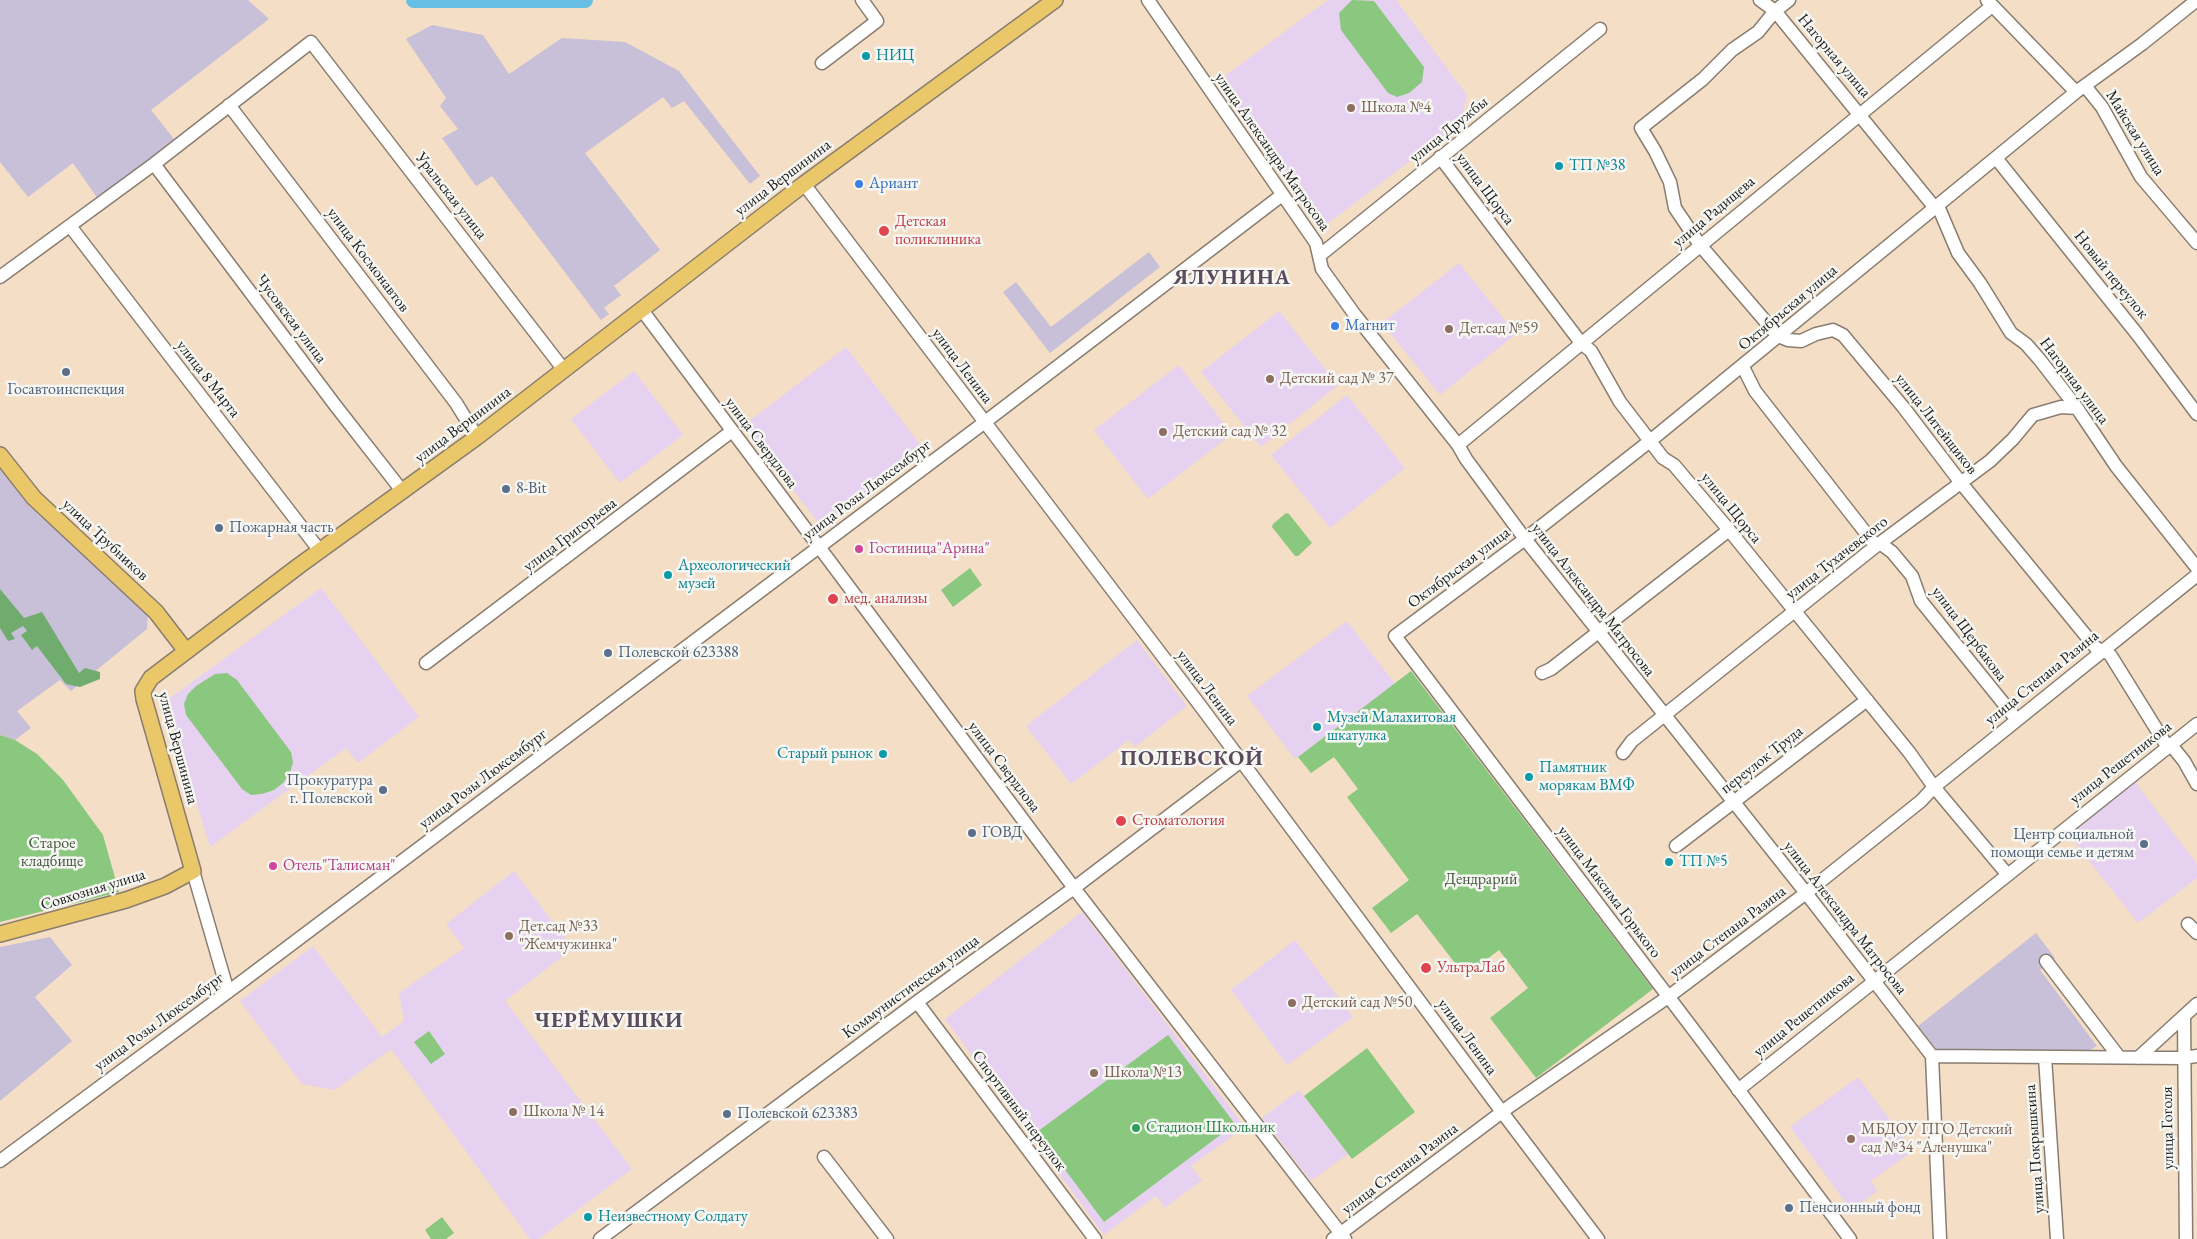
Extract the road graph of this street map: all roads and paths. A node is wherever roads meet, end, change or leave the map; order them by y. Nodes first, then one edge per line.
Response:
1 (862, 0) edge
2 (1055, 0) edge
3 (1148, 0) edge
4 (1760, 0) edge
5 (1789, 0) edge
6 (2197, 0) edge
7 (1990, 3) edge
8 (1775, 11) junction
9 (1600, 29) dead end
10 (822, 62) dead end
11 (2080, 89) junction
12 (229, 105) junction
13 (1860, 113) junction
14 (1440, 157) junction
15 (1996, 158) junction
16 (154, 164) junction
17 (804, 184) junction
18 (1282, 195) junction
19 (1936, 207) junction
20 (70, 226) junction
21 (2197, 243) edge
22 (1700, 245) junction
23 (1319, 256) junction
24 (0, 276) edge
25 (642, 310) junction
26 (1778, 336) junction
27 (1581, 343) junction
28 (1743, 367) junction
29 (564, 370) junction
30 (2076, 408) junction
31 (2197, 414) edge
32 (984, 422) junction
33 (732, 431) junction
34 (478, 437) junction
35 (1650, 441) junction
36 (1458, 445) junction
37 (0, 455) edge
38 (1961, 483) junction
39 (403, 492) junction
40 (1729, 530) junction
41 (1525, 539) junction
42 (1878, 545) junction
43 (819, 547) junction
44 (320, 551) junction
45 (2197, 568) edge
46 (2197, 575) edge
47 (1794, 612) junction
48 (1598, 632) junction
49 (1395, 636) joint
50 (186, 651) junction
51 (2102, 651) junction
52 (426, 663) dead end
53 (1542, 673) dead end
54 (1867, 700) junction
55 (1664, 716) junction
56 (2016, 720) junction
57 (2197, 724) edge
58 (2171, 745) junction
59 (1623, 753) dead end
60 (1241, 761) junction
61 (2197, 784) edge
62 (1934, 788) junction
63 (1733, 803) junction
64 (1676, 846) dead end
65 (194, 871) junction
66 (2007, 874) junction
67 (1074, 888) junction
68 (1806, 893) junction
69 (0, 934) edge
70 (2046, 961) dead end
71 (1874, 980) junction
72 (228, 992) junction
73 (1668, 997) junction
74 (917, 1002) junction
75 (2197, 1004) edge
76 (2184, 1016) junction
77 (1932, 1056) junction
78 (2197, 1056) edge
79 (2045, 1057) junction
80 (2119, 1058) junction
81 (2138, 1058) junction
82 (2183, 1058) junction
83 (1738, 1090) junction
84 (1502, 1112) junction
85 (824, 1156) dead end
86 (0, 1161) edge
87 (606, 1237) edge
88 (1340, 1237) edge
89 (887, 1239) edge
90 (1095, 1239) edge
91 (1598, 1239) edge
92 (1850, 1239) edge
93 (1940, 1239) edge
94 (2057, 1239) edge
95 (2186, 1239) edge

1 - 10 street
2 - 17 main road, улица Вершинина
3 - 18 street, улица Александра Матросова
4 - 8 street, Нагорная улица
5 - 8 street
6 - 11 street, Октябрьская улица
7 - 11 street, Майская улица
7 - 13 street, улица Радищева
8 - 13 street, Нагорная улица
8 - 22 street
9 - 14 street, улица Дружбы
11 - 15 street, Октябрьская улица
11 - 21 street, Майская улица
12 - 16 street
12 - 29 street, Уральская улица
12 - 34 street, улица Космонавтов
13 - 19 street, Нагорная улица
13 - 22 street, улица Радищева
14 - 23 street, улица Дружбы
14 - 27 street, улица Щорса
15 - 19 street, Октябрьская улица
15 - 31 street, Новый переулок
16 - 20 street
16 - 39 street, Чусовская улица
17 - 25 main road, улица Вершинина
17 - 32 street, улица Ленина
18 - 23 street, улица Александра Матросова
18 - 32 street, улица Розы Люксембург
19 - 26 street, Октябрьская улица
19 - 30 street, Нагорная улица
20 - 24 street
20 - 44 street, улица 8 Марта
22 - 26 street
22 - 27 street, улица Радищева
23 - 36 street, улица Александра Матросова
25 - 29 main road, улица Вершинина
25 - 33 street, улица Свердлова
26 - 28 street, Октябрьская улица
26 - 38 street, улица Литейщиков
27 - 35 street, улица Щорса
27 - 36 street, улица Радищева
28 - 35 street, Октябрьская улица
28 - 42 street, улица Щербакова
29 - 34 main road, улица Вершинина
30 - 38 street, улица Тухачевского
30 - 45 street, Нагорная улица
32 - 43 street, улица Розы Люксембург
32 - 60 street, улица Ленина
33 - 43 street, улица Свердлова
33 - 52 street, улица Григорьева
34 - 39 main road, улица Вершинина
35 - 40 street, улица Щорса
35 - 41 street, Октябрьская улица
36 - 41 street, улица Александра Матросова
37 - 50 main road, улица Трубников
38 - 42 street, улица Тухачевского
38 - 51 street, улица Литейщиков
39 - 44 main road, улица Вершинина
40 - 47 street, улица Щорса
40 - 48 street
41 - 48 street, улица Александра Матросова
41 - 49 street, Октябрьская улица
42 - 47 street, улица Тухачевского
42 - 56 street, улица Щербакова
43 - 67 street, улица Свердлова
43 - 72 street, улица Розы Люксембург
44 - 50 main road, улица Вершинина
46 - 51 street, улица Степана Разина
47 - 54 street, улица Щорса
47 - 55 street, улица Тухачевского
48 - 53 street
48 - 55 street, улица Александра Матросова
49 - 73 street, улица Максима Горького
50 - 65 main road, улица Вершинина
51 - 56 street, улица Степана Разина
51 - 58 street, улица Литейщиков
54 - 62 street, улица Щорса
54 - 63 street, переулок Труда
55 - 59 street, улица Тухачевского
55 - 63 street, улица Александра Матросова
56 - 62 street, улица Степана Разина
57 - 58 street, улица Решетникова
58 - 61 street, улица Литейщиков
58 - 66 street, улица Решетникова
60 - 67 street, Коммунистическая улица
60 - 84 street, улица Ленина
62 - 66 street, улица Щорса
62 - 68 street, улица Степана Разина
63 - 64 street, переулок Труда
63 - 68 street, улица Александра Матросова
65 - 69 main road, Совхозная улица
65 - 72 street, улица Вершинина
66 - 71 street, улица Решетникова
67 - 74 street, Коммунистическая улица
67 - 88 street, улица Свердлова
68 - 71 street, улица Александра Матросова
68 - 73 street, улица Степана Разина
70 - 80 street
71 - 77 street, улица Александра Матросова
71 - 83 street, улица Решетникова
72 - 86 street, улица Розы Люксембург
73 - 83 street, улица Максима Горького
73 - 84 street, улица Степана Разина
74 - 87 street, Коммунистическая улица
74 - 90 street, Спортивный переулок
75 - 76 street
76 - 81 street
76 - 82 street, улица Гоголя
77 - 79 street
77 - 93 street
78 - 82 street
79 - 80 street
79 - 94 street, улица Покрышкина
80 - 81 street
81 - 82 street
82 - 95 street, улица Гоголя
83 - 92 street, улица Максима Горького
84 - 88 street, улица Степана Разина
84 - 91 street, улица Ленина
85 - 89 street

